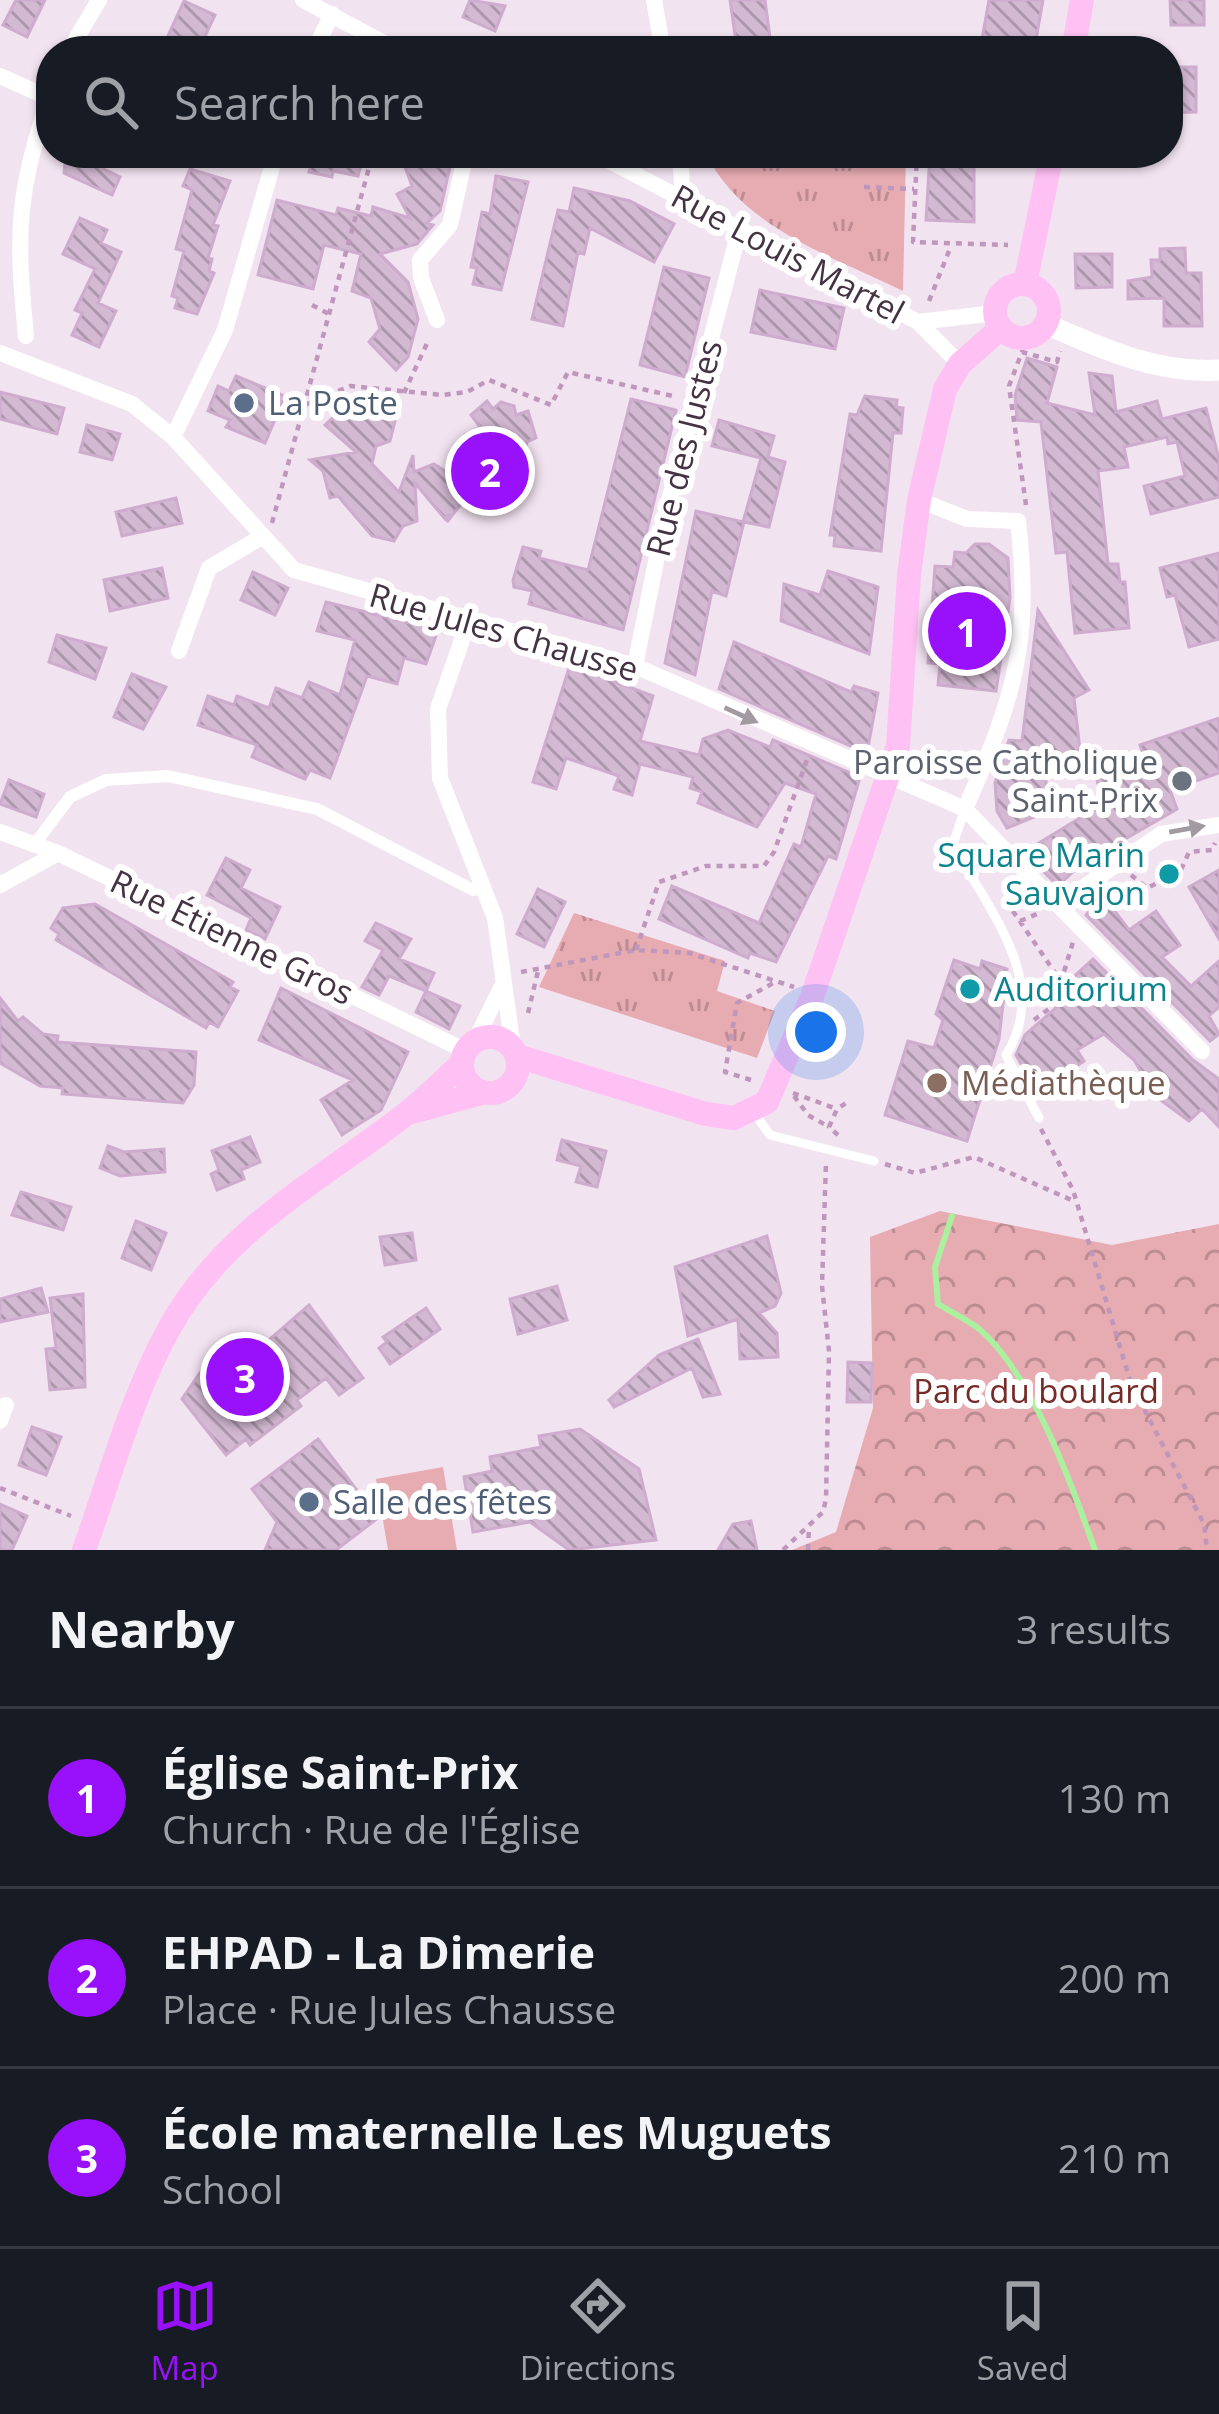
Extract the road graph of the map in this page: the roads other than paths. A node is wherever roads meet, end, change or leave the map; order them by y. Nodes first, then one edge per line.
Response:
1 (99, 0) edge
2 (303, 0) edge
3 (654, 0) edge
4 (1082, 0) edge
5 (332, 14) junction
6 (78, 36) edge
7 (321, 36) edge
8 (372, 36) edge
9 (660, 36) edge
10 (1076, 36) edge
11 (0, 76) edge
12 (36, 90) edge
13 (36, 139) edge
14 (272, 168) edge
15 (463, 168) edge
16 (622, 168) edge
17 (681, 168) edge
18 (1049, 168) edge
19 (683, 200) junction
20 (739, 231) junction
21 (1025, 284) junction
22 (437, 320) road end
23 (998, 320) junction
24 (918, 322) junction
25 (1056, 328) junction
26 (26, 336) dead end
27 (0, 353) edge
28 (960, 364) junction
29 (1219, 370) edge
30 (173, 436) junction
31 (919, 500) junction
32 (260, 538) junction
33 (469, 620) junction
34 (179, 651) dead end
35 (635, 666) junction
36 (888, 776) junction
37 (965, 809) junction
38 (1219, 829) edge
39 (0, 832) edge
40 (34, 845) junction
41 (58, 853) junction
42 (0, 885) edge
43 (484, 886) junction
44 (1058, 905) junction
45 (504, 978) junction
46 (1202, 1051) dead end
47 (468, 1052) junction
48 (515, 1052) junction
49 (566, 1071) junction
50 (512, 1084) junction
51 (482, 1093) junction
52 (754, 1113) junction
53 (404, 1115) junction
54 (1039, 1118) road end
55 (874, 1161) road end
56 (83, 1550) edge

1 - 6 street
2 - 5 street
3 - 9 street
4 - 10 main road
5 - 7 street
5 - 8 street
11 - 12 street
13 - 26 street
14 - 30 street
15 - 22 street
16 - 19 street, Rue Louis Martel
17 - 19 street
18 - 21 main road
19 - 20 street, Rue Louis Martel
20 - 24 street, Rue Louis Martel
20 - 35 street, Rue des Justes
21 - 23 main road
21 - 25 main road
23 - 24 street, Rue Louis Martel
23 - 25 main road
23 - 28 main road
24 - 28 street, Rue Louis Martel
25 - 29 street
27 - 30 street, Rue Jules Chausse
28 - 31 main road
30 - 32 street, Rue Jules Chausse
31 - 36 main road
31 - 37 street
32 - 33 street, Rue Jules Chausse
32 - 34 street
33 - 35 street, Rue Jules Chausse
33 - 43 street
35 -> 36 street, Rue Jules Chausse
36 - 37 street, Rue Jules Chausse
36 - 52 main road
37 - 44 street
37 - 54 lane
44 -> 38 street
39 - 40 street, Rue Étienne Gros
40 - 41 street, Rue Étienne Gros
40 - 43 street
41 - 42 street
41 - 47 street, Rue Étienne Gros
43 - 45 street
44 - 46 street
45 - 47 street
45 - 48 street
47 - 48 main road
47 - 51 main road
47 - 53 main road
48 - 49 main road
48 - 50 main road
49 - 50 main road
49 - 52 main road
50 - 51 main road
51 - 53 main road
52 - 55 lane
53 - 56 main road

